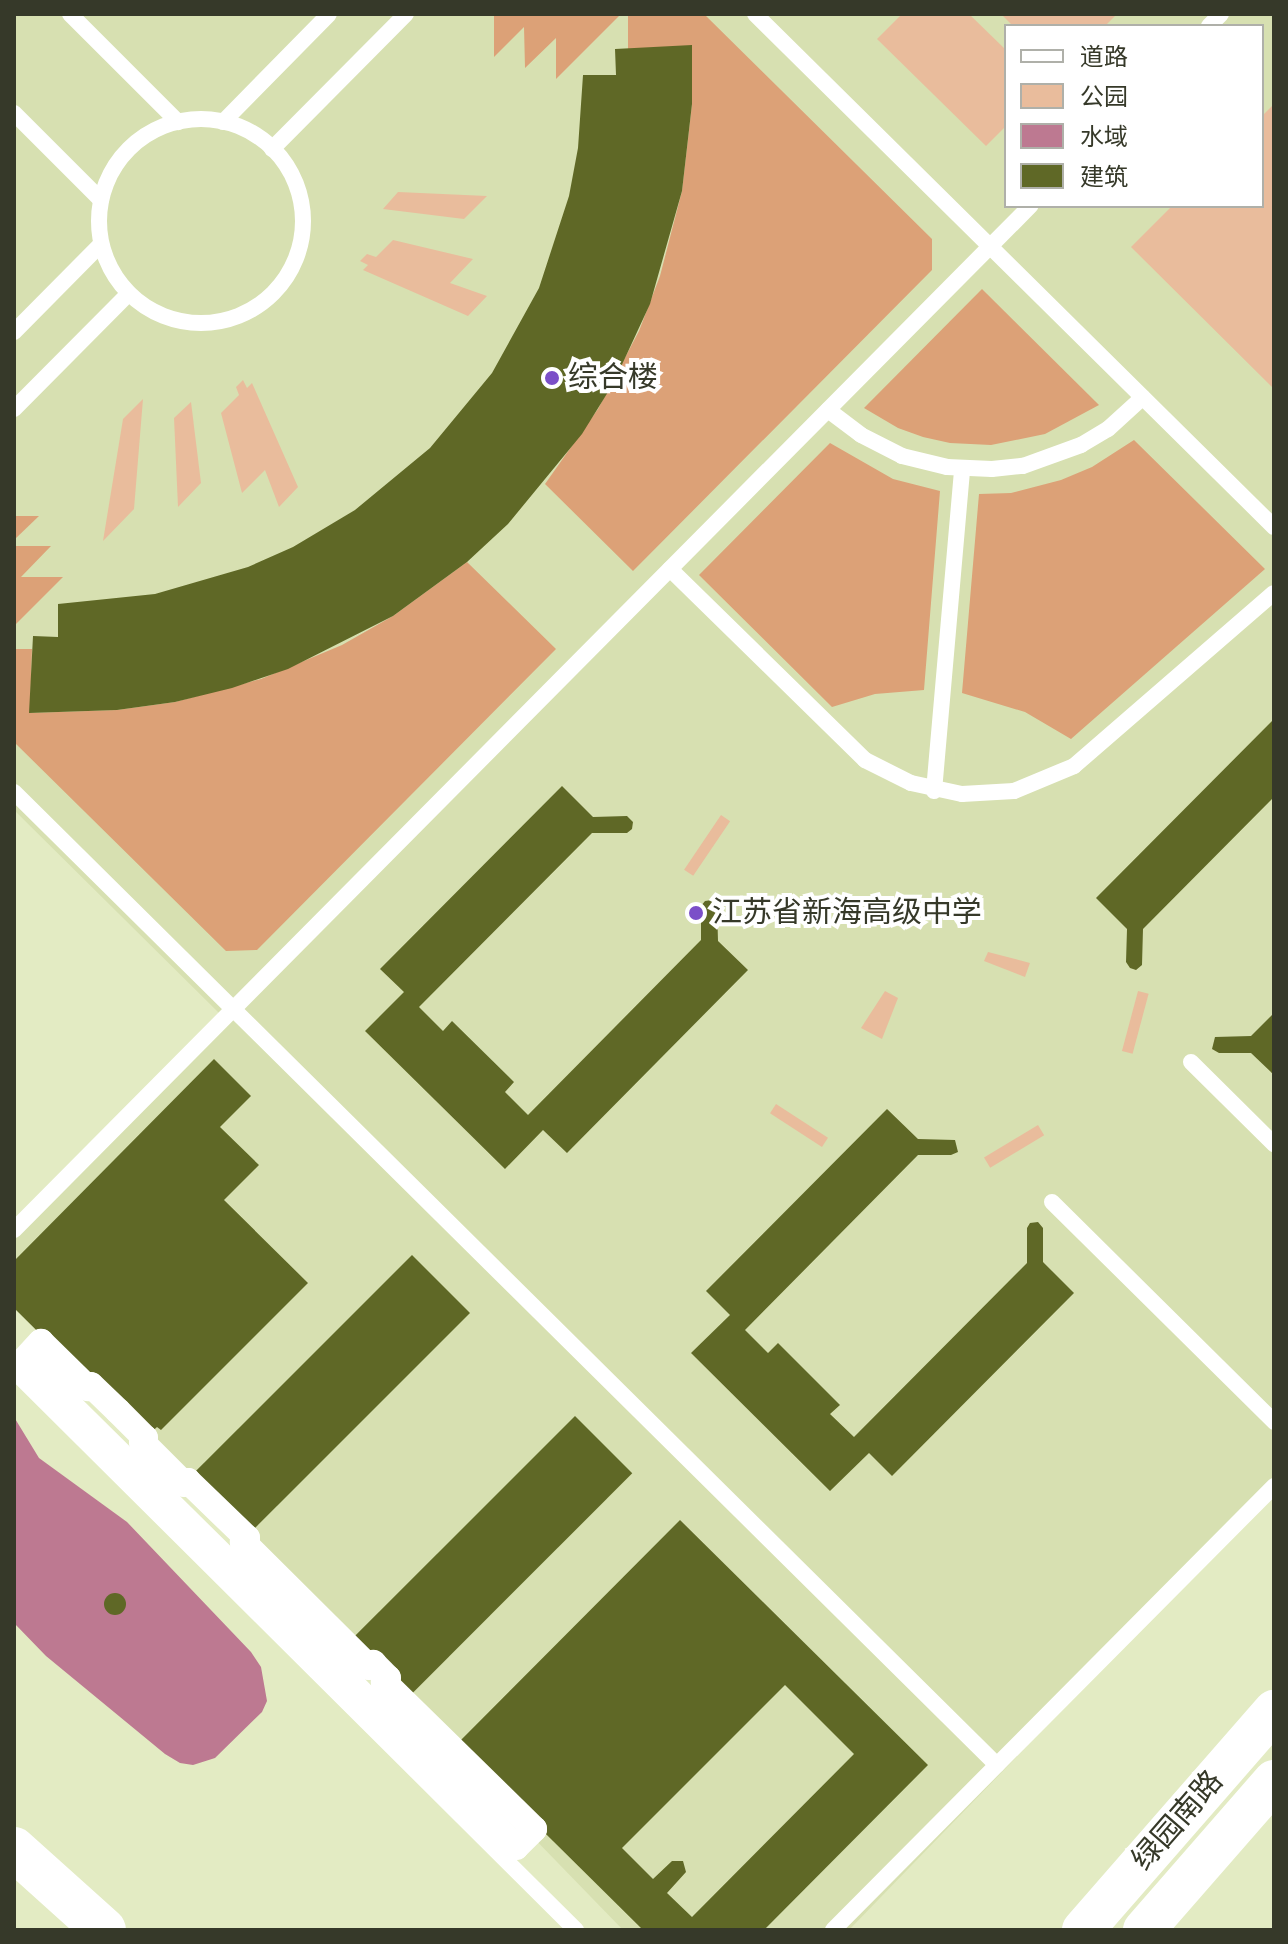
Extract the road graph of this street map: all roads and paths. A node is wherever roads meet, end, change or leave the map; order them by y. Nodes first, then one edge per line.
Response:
1 (70, 14) edge
2 (329, 14) edge
3 (406, 14) edge
4 (755, 14) edge
5 (14, 113) edge
6 (178, 122) junction
7 (223, 122) junction
8 (272, 149) junction
9 (101, 200) junction
10 (1028, 208) edge
11 (101, 244) junction
12 (990, 246) junction
13 (129, 293) junction
14 (14, 332) edge
15 (1143, 397) junction
16 (14, 409) edge
17 (828, 410) junction
18 (962, 469) junction
19 (1274, 527) edge
20 (670, 569) junction
21 (1274, 593) edge
22 (934, 791) junction
23 (14, 792) edge
24 (233, 1009) junction
25 (1191, 1062) dead end
26 (1274, 1144) edge
27 (1052, 1202) dead end
28 (14, 1230) edge
29 (19, 1366) edge
30 (1274, 1422) edge
31 (1274, 1486) edge
32 (1274, 1711) edge
33 (997, 1765) junction
34 (1274, 1781) edge
35 (14, 1849) edge
36 (104, 1930) edge
37 (576, 1930) edge
38 (833, 1930) edge
39 (1083, 1930) edge
40 (1144, 1930) edge

1 - 6 lane
2 - 7 lane
3 - 8 lane
4 - 12 lane
5 - 9 lane
6 - 7 lane
6 - 9 lane
7 - 8 lane
8 - 13 lane
9 - 11 lane
10 - 12 lane
11 - 13 lane
11 - 14 lane
12 - 15 lane
12 - 17 lane
13 - 16 lane
15 - 18 lane
15 - 19 lane
17 - 18 lane
17 - 20 lane
18 - 22 lane
20 - 22 lane
20 - 24 lane
21 - 22 lane
23 - 24 lane
24 - 28 lane
24 - 33 lane
25 - 26 lane
27 - 30 lane
29 - 29 street
29 - 37 lane
31 - 33 lane
32 - 39 street, 绿园南路
33 - 38 lane
34 - 40 street, 绿园南路
35 - 36 main road

